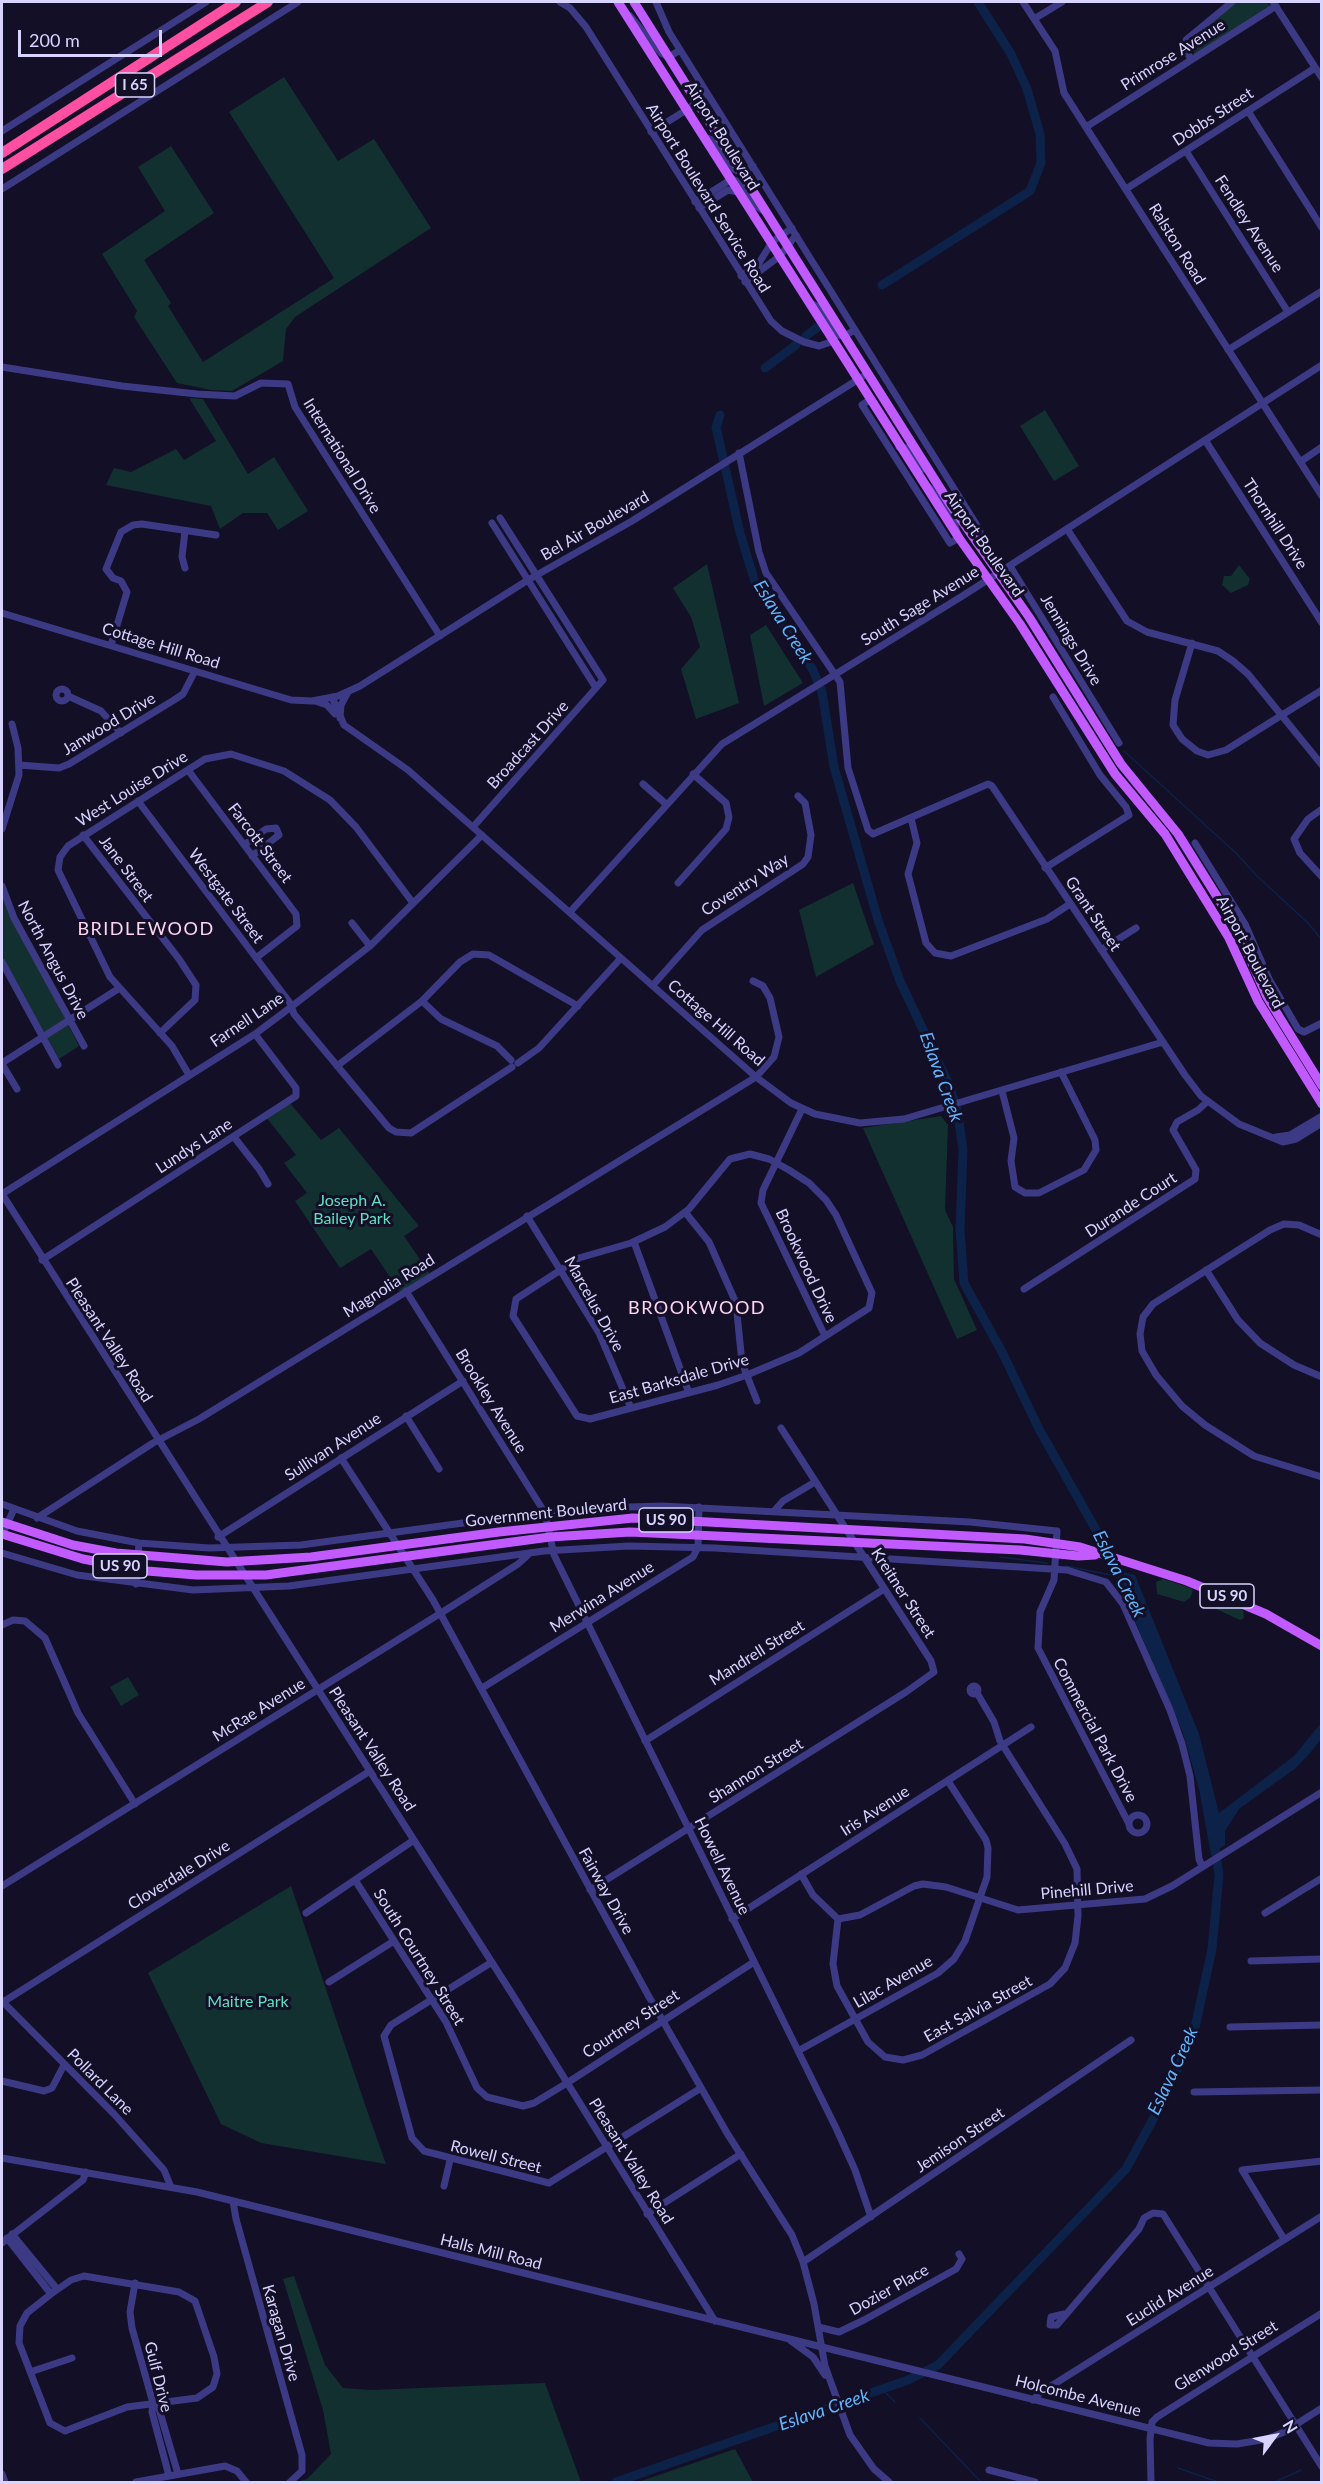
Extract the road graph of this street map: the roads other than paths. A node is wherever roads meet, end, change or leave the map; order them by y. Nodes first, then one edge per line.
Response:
1 (206, 2) edge
2 (236, 2) edge
3 (268, 2) edge
4 (298, 2) edge
5 (560, 2) edge
6 (634, 2) edge
7 (1023, 2) edge
8 (1062, 2) edge
9 (1232, 2) edge
10 (1274, 4) edge
11 (657, 5) edge
12 (621, 6) edge
13 (643, 16) junction
14 (1034, 19) junction
15 (680, 50) junction
16 (669, 57) junction
17 (1191, 59) junction
18 (1315, 68) junction
19 (1322, 78) edge
20 (705, 90) junction
21 (697, 102) junction
22 (688, 109) junction
23 (1248, 111) junction
24 (1086, 126) junction
25 (2, 131) edge
26 (651, 132) junction
27 (707, 138) junction
28 (1186, 151) junction
29 (2, 153) edge
30 (753, 166) junction
31 (2, 169) edge
32 (742, 173) junction
33 (732, 179) junction
34 (2, 189) edge
35 (1126, 189) junction
36 (741, 194) junction
37 (697, 205) junction
38 (769, 216) junction
39 (791, 228) junction
40 (1322, 228) edge
41 (781, 235) junction
42 (796, 235) junction
43 (772, 242) junction
44 (788, 246) junction
45 (780, 256) junction
46 (743, 279) junction
47 (1322, 291) edge
48 (812, 304) junction
49 (1288, 312) junction
50 (855, 330) junction
51 (844, 336) junction
52 (834, 341) junction
53 (1228, 350) junction
54 (1322, 365) edge
55 (2, 367) edge
56 (868, 373) junction
57 (858, 379) junction
58 (871, 399) junction
59 (1262, 404) junction
60 (904, 408) junction
61 (894, 414) junction
62 (1205, 440) junction
63 (901, 446) junction
64 (1322, 447) edge
65 (892, 452) junction
66 (736, 455) junction
67 (1299, 462) junction
68 (929, 471) junction
69 (924, 483) junction
70 (1322, 496) edge
71 (951, 504) junction
72 (500, 518) dead end
73 (492, 523) dead end
74 (1067, 529) junction
75 (185, 531) junction
76 (216, 535) dead end
77 (959, 538) junction
78 (1010, 566) junction
79 (185, 568) dead end
80 (997, 574) junction
81 (536, 575) junction
82 (528, 580) junction
83 (988, 580) junction
84 (2, 613) edge
85 (1322, 623) edge
86 (440, 636) junction
87 (577, 640) junction
88 (1192, 643) junction
89 (111, 645) junction
90 (569, 645) junction
91 (1062, 669) junction
92 (195, 671) junction
93 (835, 674) junction
94 (1053, 675) junction
95 (596, 688) junction
96 (1322, 690) edge
97 (348, 691) junction
98 (68, 696) dead end
99 (332, 697) junction
100 (1053, 697) dead end
101 (312, 700) junction
102 (1281, 716) junction
103 (340, 721) junction
104 (12, 724) dead end
105 (1109, 727) junction
106 (121, 733) junction
107 (1104, 736) junction
108 (1119, 743) dead end
109 (1098, 747) junction
110 (19, 765) junction
111 (1322, 765) edge
112 (188, 770) junction
113 (693, 774) junction
114 (643, 784) dead end
115 (798, 796) dead end
116 (138, 801) junction
117 (666, 804) junction
118 (1322, 809) edge
119 (911, 818) junction
120 (473, 827) junction
121 (2, 829) edge
122 (83, 835) junction
123 (482, 835) junction
124 (1195, 843) dead end
125 (244, 845) junction
126 (252, 856) junction
127 (1045, 868) junction
128 (1322, 877) edge
129 (678, 883) dead end
130 (2, 886) edge
131 (413, 903) junction
132 (1070, 904) junction
133 (570, 912) junction
134 (352, 923) dead end
135 (1136, 928) dead end
136 (370, 946) junction
137 (1101, 950) junction
138 (256, 958) junction
139 (621, 958) junction
140 (2, 962) edge
141 (1264, 980) junction
142 (753, 981) dead end
143 (653, 986) junction
144 (1249, 986) junction
145 (118, 989) junction
146 (422, 1001) junction
147 (578, 1006) junction
148 (291, 1007) junction
149 (69, 1021) junction
150 (1322, 1023) edge
151 (160, 1033) junction
152 (255, 1034) junction
153 (43, 1037) junction
154 (1163, 1042) junction
155 (84, 1046) dead end
156 (1150, 1047) junction
157 (1170, 1052) junction
158 (513, 1063) junction
159 (2, 1064) edge
160 (58, 1065) dead end
161 (337, 1066) junction
162 (1061, 1072) junction
163 (189, 1075) junction
164 (756, 1077) junction
165 (1322, 1086) edge
166 (17, 1089) dead end
167 (1002, 1091) junction
168 (1208, 1101) junction
169 (1322, 1104) edge
170 (802, 1109) junction
171 (1322, 1116) edge
172 (1322, 1123) edge
173 (234, 1137) junction
174 (1270, 1137) junction
175 (777, 1163) junction
176 (268, 1184) dead end
177 (2, 1194) edge
178 (685, 1212) junction
179 (527, 1216) junction
180 (1322, 1235) edge
181 (634, 1242) junction
182 (42, 1260) junction
183 (560, 1270) junction
184 (1206, 1270) junction
185 (1024, 1289) dead end
186 (406, 1291) junction
187 (825, 1336) junction
188 (747, 1375) junction
189 (1322, 1377) edge
190 (463, 1382) junction
191 (689, 1393) junction
192 (757, 1401) dead end
193 (631, 1408) junction
194 (406, 1416) junction
195 (781, 1428) dead end
196 (158, 1441) junction
197 (342, 1458) junction
198 (439, 1469) dead end
199 (1322, 1477) edge
200 (814, 1482) junction
201 (2, 1504) edge
202 (699, 1508) junction
203 (14, 1509) junction
204 (774, 1511) junction
205 (545, 1512) junction
206 (836, 1515) junction
207 (37, 1518) junction
208 (699, 1521) junction
209 (4, 1523) edge
210 (548, 1527) junction
211 (845, 1530) junction
212 (391, 1533) junction
213 (2, 1534) edge
214 (699, 1534) junction
215 (218, 1537) junction
216 (550, 1537) junction
217 (853, 1541) junction
218 (139, 1543) junction
219 (1055, 1543) junction
220 (399, 1545) junction
221 (225, 1547) junction
222 (698, 1547) junction
223 (553, 1550) junction
224 (2, 1553) edge
225 (1055, 1554) junction
226 (138, 1555) junction
227 (528, 1555) junction
228 (1098, 1555) junction
229 (406, 1556) junction
230 (862, 1556) junction
231 (234, 1562) junction
232 (137, 1569) junction
233 (414, 1569) junction
234 (1055, 1569) junction
235 (243, 1575) junction
236 (136, 1584) junction
237 (252, 1589) junction
238 (884, 1589) junction
239 (441, 1613) junction
240 (588, 1622) junction
241 (2, 1625) edge
242 (1322, 1646) edge
243 (934, 1672) joint
244 (482, 1688) junction
245 (318, 1690) junction
246 (977, 1693) dead end
247 (1031, 1727) dead end
248 (645, 1741) junction
249 (1003, 1745) junction
250 (370, 1771) junction
251 (948, 1781) junction
252 (1322, 1792) edge
253 (135, 1804) junction
254 (1129, 1824) dead end
255 (689, 1829) junction
256 (414, 1840) junction
257 (1205, 1864) junction
258 (801, 1874) junction
259 (1322, 1878) edge
260 (355, 1880) junction
261 (2, 1886) edge
262 (590, 1890) junction
263 (980, 1899) junction
264 (1078, 1905) junction
265 (306, 1913) dead end
266 (1265, 1913) dead end
267 (732, 1918) junction
268 (838, 1919) junction
269 (394, 1941) junction
270 (1322, 1959) edge
271 (1251, 1961) dead end
272 (492, 1962) junction
273 (754, 1962) junction
274 (329, 1982) dead end
275 (431, 2000) junction
276 (2, 2001) edge
277 (855, 2019) junction
278 (662, 2020) junction
279 (1322, 2025) edge
280 (1230, 2027) dead end
281 (1131, 2040) dead end
282 (798, 2051) junction
283 (64, 2065) junction
284 (2, 2081) edge
285 (567, 2083) junction
286 (700, 2088) junction
287 (1322, 2090) edge
288 (1194, 2092) dead end
289 (607, 2149) junction
290 (741, 2154) junction
291 (2, 2158) edge
292 (450, 2160) junction
293 (1322, 2161) edge
294 (86, 2172) junction
295 (444, 2186) dead end
296 (171, 2187) junction
297 (233, 2201) junction
298 (647, 2214) junction
299 (1322, 2216) edge
300 (871, 2217) junction
301 (7, 2238) edge
302 (1284, 2239) junction
303 (959, 2254) dead end
304 (803, 2262) junction
305 (135, 2283) junction
306 (1210, 2287) junction
307 (54, 2292) junction
308 (1322, 2313) edge
309 (1064, 2314) dead end
310 (715, 2321) junction
311 (818, 2327) junction
312 (786, 2338) junction
313 (822, 2347) junction
314 (1252, 2355) junction
315 (72, 2358) dead end
316 (30, 2372) junction
317 (833, 2388) junction
318 (1034, 2400) junction
319 (153, 2403) junction
320 (1322, 2408) edge
321 (1294, 2424) junction
322 (1151, 2428) junction
323 (163, 2436) junction
324 (1322, 2467) edge
325 (989, 2470) dead end
326 (2, 2474) edge
327 (178, 2474) junction
328 (169, 2475) junction
329 (5, 2482) edge
330 (135, 2482) edge
331 (246, 2482) edge
332 (290, 2482) edge
333 (889, 2482) edge
334 (1035, 2482) edge
335 (1150, 2482) edge

1 - 25 street
2 - 29 highway, I 65
3 - 31 highway, I 65
4 - 34 street
5 - 26 street, Airport Boulevard Service Road
6 - 13 main road, Airport Boulevard
7 - 14 street, Ralston Road
8 - 14 street
9 - 17 street
10 - 17 street, Primrose Avenue
10 - 18 street
11 - 13 street
11 - 15 street
12 - 16 street
12 - 22 main road, Airport Boulevard
13 - 16 main road, Airport Boulevard
14 - 24 street, Ralston Road
15 - 16 street
15 - 20 street
16 - 21 main road, Airport Boulevard
17 - 24 street, Primrose Avenue
18 - 19 street
18 - 23 street, Dobbs Street
20 - 21 street
20 - 30 street
21 - 22 street
21 - 32 main road, Airport Boulevard
22 - 26 street
22 - 27 main road, Airport Boulevard
23 - 28 street, Dobbs Street
23 - 40 street
24 - 35 street, Ralston Road
26 - 37 street, Airport Boulevard Service Road
27 - 32 street
27 - 33 main road, Airport Boulevard
28 - 35 street, Dobbs Street
28 - 49 street, Fendley Avenue
30 - 32 street
30 - 39 street
32 - 38 main road, Airport Boulevard
33 - 36 main road, Airport Boulevard
33 - 37 street
33 - 38 street
35 - 53 street, Ralston Road
36 - 37 street
36 - 43 main road, Airport Boulevard
37 - 46 street, Airport Boulevard Service Road
38 - 39 street
38 - 41 main road, Airport Boulevard
39 - 41 street
39 - 42 street
41 - 43 street
41 - 44 main road, Airport Boulevard
42 - 44 street
42 - 50 street
43 - 45 main road, Airport Boulevard
43 - 46 street
44 - 45 street
44 - 51 main road, Airport Boulevard
45 - 46 street
45 - 48 main road, Airport Boulevard
46 - 52 street, Airport Boulevard Service Road
47 - 49 street
48 - 51 street
48 - 52 main road, Airport Boulevard
49 - 53 street
50 - 51 street
50 - 60 street
51 - 56 main road, Airport Boulevard
52 - 57 main road, Airport Boulevard
53 - 59 street, Ralston Road
54 - 59 street, South Sage Avenue
55 - 86 street, International Drive
56 - 57 street, Bel Air Boulevard
56 - 61 main road, Airport Boulevard
57 - 58 main road, Airport Boulevard
57 - 66 street, Bel Air Boulevard
58 - 63 main road, Airport Boulevard
58 - 65 street
59 - 62 street, South Sage Avenue
59 - 67 street, Ralston Road
60 - 61 street
60 - 71 street
61 - 68 main road, Airport Boulevard
62 - 74 street, South Sage Avenue
62 - 85 street, Thornhill Drive
63 - 65 street
63 - 68 street
63 - 69 main road, Airport Boulevard
64 - 67 street
65 - 77 street
66 - 81 street, Bel Air Boulevard
66 - 93 street
67 - 70 street, Ralston Road
68 - 71 main road, Airport Boulevard
69 - 71 street
69 - 77 main road, Airport Boulevard
71 - 77 street
71 - 80 main road, Airport Boulevard
72 - 81 street
73 - 82 street
74 - 78 street, South Sage Avenue
74 - 88 street
75 - 76 street
75 - 79 street
75 - 89 street
77 - 83 main road, Airport Boulevard
78 - 80 street, South Sage Avenue
78 - 105 street, Jennings Drive
80 - 83 street, South Sage Avenue
80 - 91 main road, Airport Boulevard
81 - 82 street, Bel Air Boulevard
81 - 87 street
82 - 86 street, Bel Air Boulevard
82 - 90 street
83 - 93 street, South Sage Avenue
83 - 94 main road, Airport Boulevard
84 - 89 street, Cottage Hill Road
86 - 97 street, Bel Air Boulevard
87 - 90 street
87 - 95 street, Broadcast Drive
88 - 102 street
88 - 102 street
89 - 92 street, Cottage Hill Road
90 - 95 street
91 - 94 street
91 - 107 main road, Airport Boulevard
92 - 101 street, Cottage Hill Road
92 - 106 street, Janwood Drive
93 - 113 street, South Sage Avenue
93 - 119 street, Grant Street
94 - 109 main road, Airport Boulevard
95 - 120 street, Broadcast Drive
96 - 102 street
97 - 99 street, Bel Air Boulevard
97 - 103 street
98 - 106 street
99 - 101 street, Cottage Hill Road
99 - 103 street
100 - 127 street
101 - 103 street, Cottage Hill Road
102 - 111 street
103 - 120 street, Cottage Hill Road
104 - 110 street
105 - 107 street
105 - 108 street, Jennings Drive
106 - 110 street, Janwood Drive
107 - 109 street
107 - 141 main road, Airport Boulevard
109 - 144 main road, Airport Boulevard
110 - 121 street
112 - 116 street, West Louise Drive
112 - 125 street, Farcott Street
112 - 131 street, West Louise Drive
113 - 117 street, South Sage Avenue
113 - 129 street
114 - 117 street
115 - 143 street, Coventry Way
116 - 122 street, West Louise Drive
116 - 138 street, Westgate Street
117 - 133 street, South Sage Avenue
118 - 128 street
119 - 127 street, Grant Street
119 - 132 street
120 - 123 street, Cottage Hill Road
122 - 145 street, West Louise Drive
122 - 151 street, Jane Street
123 - 131 street, Farnell Lane
123 - 133 street, Cottage Hill Road
124 - 141 street
125 - 126 street, Farcott Street
125 - 126 street
126 - 138 street, Farcott Street
127 - 132 street, Grant Street
130 - 149 street, North Angus Drive
131 - 136 street, Farnell Lane
132 - 137 street, Grant Street
133 - 139 street, Cottage Hill Road
134 - 136 street
135 - 137 street
136 - 148 street, Farnell Lane
137 - 154 street, Grant Street
138 - 148 street, Westgate Street
139 - 143 street, Cottage Hill Road
139 - 147 street, Westgate Street
140 - 153 street
141 - 144 street
141 - 150 street
141 - 165 main road, Airport Boulevard
142 - 164 street, Magnolia Road
143 - 164 street, Cottage Hill Road
144 - 169 main road, Airport Boulevard
145 - 149 street
145 - 151 street, West Louise Drive
146 - 147 street
146 - 158 street
146 - 161 street
147 - 158 street, Westgate Street
148 - 152 street, Farnell Lane
148 - 161 street, Westgate Street
149 - 153 street
149 - 155 street, North Angus Drive
151 - 163 street, West Louise Drive
152 - 163 street, Farnell Lane
152 - 173 street, Lundys Lane
153 - 159 street
153 - 160 street
154 - 156 street, Cottage Hill Road
154 - 157 street, Grant Street
156 - 157 street, Cottage Hill Road
156 - 162 street, Cottage Hill Road
157 - 168 street, Grant Street
158 - 161 street, Westgate Street
159 - 166 street
162 - 167 street, Cottage Hill Road
162 - 167 street
163 - 177 street, Farnell Lane
164 - 170 street, Cottage Hill Road
164 - 179 street, Magnolia Road
167 - 170 street, Cottage Hill Road
168 - 174 street, Grant Street
168 - 185 street, Durande Court
170 - 175 street, Brookwood Drive
171 - 174 street
172 - 174 street
173 - 176 street
173 - 182 street, Lundys Lane
175 - 178 street
175 - 187 street, Brookwood Drive
175 - 187 street, East Barksdale Drive
177 - 182 street, Pleasant Valley Road
178 - 181 street
178 - 188 street
179 - 183 street, Marcelus Drive
179 - 186 street, Magnolia Road
180 - 184 street
181 - 183 street
181 - 191 street
182 - 196 street, Pleasant Valley Road
183 - 193 street, Marcelus Drive
183 - 193 street, East Barksdale Drive
184 - 189 street
184 - 199 street
186 - 190 street, Brookley Avenue
186 - 196 street, Magnolia Road
187 - 188 street, East Barksdale Drive
188 - 191 street, East Barksdale Drive
188 - 192 street
190 - 194 street, Sullivan Avenue
190 - 205 street, Brookley Avenue
191 - 193 street, East Barksdale Drive
194 - 197 street, Sullivan Avenue
194 - 198 street
195 - 200 street, Kreitner Street
196 - 207 street, Magnolia Road
196 - 215 street, Pleasant Valley Road
197 - 212 street, Fairway Drive
197 - 215 street, Sullivan Avenue
200 - 204 street
200 - 206 street, Kreitner Street
201 - 203 street, Government Boulevard
202 - 204 street, Government Boulevard
202 - 205 street, Government Boulevard
202 - 208 street
203 - 207 street, Government Boulevard
203 - 209 street
204 - 206 street, Government Boulevard
205 - 210 street, Brookley Avenue
205 - 212 street, Government Boulevard
206 - 211 street, Kreitner Street
206 - 219 street, Government Boulevard
207 - 218 street, Government Boulevard
208 - 210 main road, Government Boulevard / US 90
208 - 211 main road, Government Boulevard / US 90
208 - 214 street
209 - 213 street
209 - 226 main road, Government Boulevard / US 90
210 - 216 street, Howell Avenue
210 - 220 main road, Government Boulevard / US 90
211 - 217 street, Kreitner Street
211 - 219 main road, Government Boulevard / US 90
212 - 220 street, Fairway Drive
212 - 221 street, Government Boulevard
213 - 232 main road, Government Boulevard / US 90
214 - 216 main road, Government Boulevard / US 90
214 - 217 main road, Government Boulevard / US 90
214 - 222 street
215 - 221 street, Pleasant Valley Road
216 - 223 street, Howell Avenue
216 - 229 main road, Government Boulevard / US 90
217 - 225 main road, Government Boulevard / US 90
217 - 230 street, Kreitner Street
218 - 221 street, Government Boulevard
218 - 226 street
219 - 225 street, Commercial Park Drive
219 - 228 main road, Government Boulevard / US 90
220 - 229 street, Fairway Drive
220 - 231 main road, Government Boulevard / US 90
221 - 231 street, Pleasant Valley Road
222 - 223 street
222 - 230 street
222 - 240 street, Merwina Avenue
223 - 227 street
223 - 240 street, Howell Avenue
224 - 236 street
225 - 228 main road, Government Boulevard / US 90
225 - 234 street, Commercial Park Drive
226 - 231 main road, Government Boulevard / US 90
226 - 232 street
227 - 233 street
227 - 239 street, McRae Avenue
228 - 242 main road, Government Boulevard / US 90
229 - 233 street, Fairway Drive
229 - 235 main road, Government Boulevard / US 90
230 - 234 street
230 - 238 street, Kreitner Street
231 - 235 street, Pleasant Valley Road
232 - 235 main road, Government Boulevard / US 90
232 - 236 street
233 - 237 street
233 - 239 street, Fairway Drive
234 - 254 street, Commercial Park Drive
234 - 257 street
235 - 237 street, Pleasant Valley Road
236 - 237 street
237 - 245 street, Pleasant Valley Road
238 - 243 street, Kreitner Street
238 - 248 street, Mandrell Street
239 - 244 street, Fairway Drive
239 - 245 street, McRae Avenue
240 - 244 street, Merwina Avenue
240 - 248 street, Howell Avenue
241 - 253 street
243 - 255 street, Shannon Street
244 - 262 street, Fairway Drive
245 - 250 street, Pleasant Valley Road
245 - 253 street, McRae Avenue
246 - 249 street
247 - 249 street, Iris Avenue
248 - 255 street, Howell Avenue
249 - 251 street, Iris Avenue
249 - 264 street
250 - 256 street, Pleasant Valley Road
250 - 276 street, Cloverdale Drive
251 - 258 street, Iris Avenue
251 - 263 street, Lilac Avenue
252 - 257 street, Pinehill Drive
253 - 261 street, McRae Avenue
255 - 262 street, Shannon Street
255 - 267 street, Howell Avenue
256 - 260 street
256 - 272 street, Pleasant Valley Road
257 - 264 street, Pinehill Drive
258 - 267 street, Iris Avenue
258 - 268 street
259 - 266 street
260 - 265 street
260 - 269 street, South Courtney Street
262 - 278 street, Fairway Drive
263 - 264 street, Pinehill Drive
263 - 268 street, Pinehill Drive
263 - 277 street, Lilac Avenue
264 - 277 street, East Salvia Street
267 - 273 street, Howell Avenue
268 - 277 street
269 - 274 street
269 - 275 street, South Courtney Street
270 - 271 street
272 - 275 street
272 - 285 street, Pleasant Valley Road
273 - 278 street, Courtney Street
273 - 282 street, Howell Avenue
275 - 285 street, South Courtney Street
275 - 292 street, Rowell Street
276 - 283 street, Pollard Lane
277 - 282 street, Lilac Avenue
278 - 285 street, Courtney Street
278 - 286 street, Fairway Drive
279 - 280 street
281 - 300 street, Jemison Street
282 - 300 street, Howell Avenue
283 - 284 street
283 - 296 street, Pollard Lane
285 - 289 street, Pleasant Valley Road
286 - 289 street, Rowell Street
286 - 290 street, Fairway Drive
287 - 288 street
289 - 292 street, Rowell Street
289 - 298 street, Pleasant Valley Road
290 - 298 street
290 - 304 street, Fairway Drive
291 - 294 street, Halls Mill Road
292 - 295 street
293 - 302 street
294 - 296 street, Halls Mill Road
294 - 301 street
296 - 297 street, Halls Mill Road
297 - 310 street, Halls Mill Road
297 - 332 street, Karagan Drive
298 - 310 street, Pleasant Valley Road
299 - 302 street, Euclid Avenue
300 - 304 street, Jemison Street
301 - 307 street
302 - 306 street, Euclid Avenue
303 - 311 street, Dozier Place
304 - 311 street, Fairway Drive
305 - 307 street
305 - 319 street, Gulf Drive
305 - 319 street
306 - 309 street
306 - 314 street
306 - 318 street, Euclid Avenue
307 - 316 street
308 - 314 street, Glenwood Street
310 - 312 street, Halls Mill Road
311 - 313 street, Fairway Drive
312 - 313 street, Halls Mill Road
312 - 317 street
313 - 317 street
313 - 318 street, Holcombe Avenue
314 - 321 street
314 - 322 street, Glenwood Street
315 - 316 street
316 - 319 street
317 - 333 street
318 - 322 street, Holcombe Avenue
319 - 323 street, Gulf Drive
320 - 321 street, Holcombe Avenue
321 - 322 street, Holcombe Avenue
321 - 324 street
322 - 335 street
323 - 327 street
323 - 328 street, Gulf Drive
325 - 334 street
326 - 329 street
327 - 328 street
327 - 331 street
328 - 330 street

